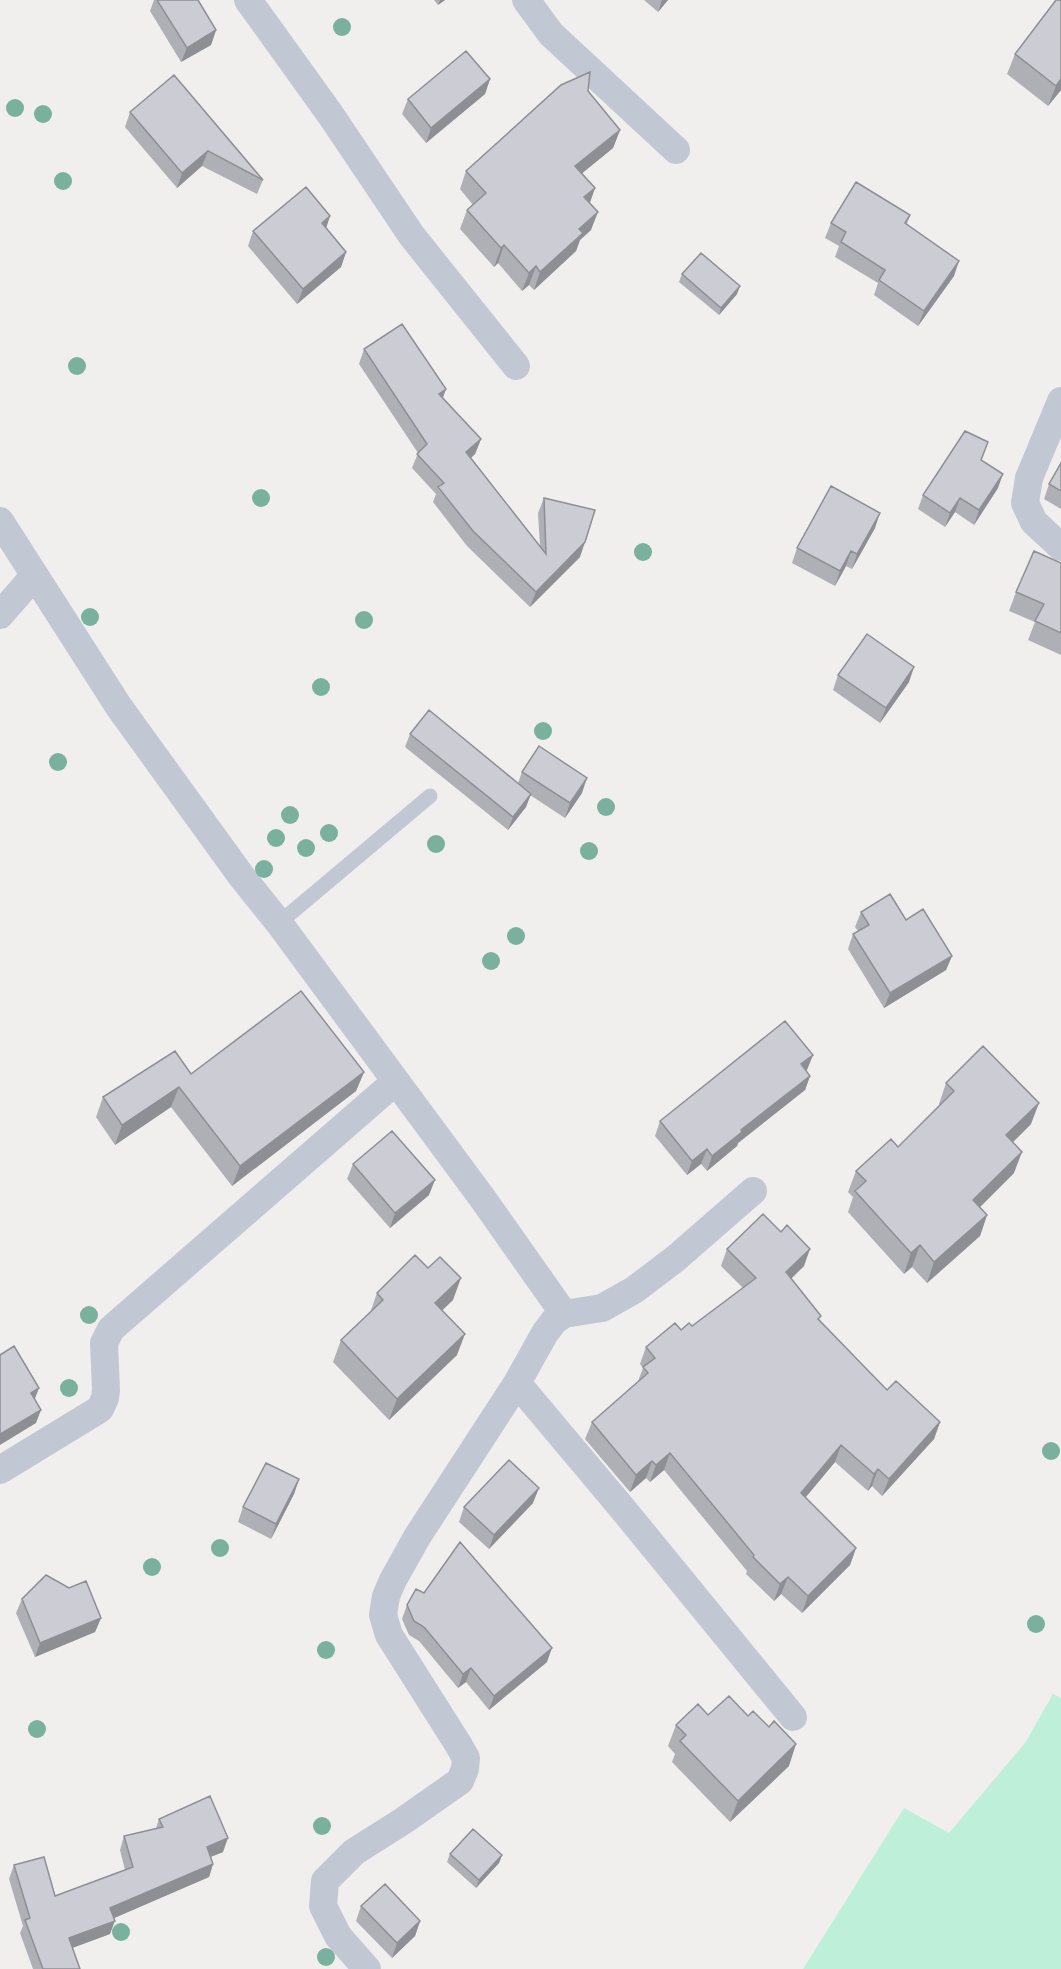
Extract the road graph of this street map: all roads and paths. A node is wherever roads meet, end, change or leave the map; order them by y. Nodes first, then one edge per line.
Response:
1 (248, 0) edge
2 (526, 0) edge
3 (676, 150) dead end
4 (516, 366) dead end
5 (1061, 401) edge
6 (0, 521) edge
7 (1061, 547) edge
8 (34, 576) junction
9 (0, 615) edge
10 (430, 796) dead end
11 (279, 923) junction
12 (395, 1082) junction
13 (753, 1191) dead end
14 (564, 1314) junction
15 (517, 1383) junction
16 (0, 1470) edge
17 (793, 1717) dead end
18 (367, 1969) edge

1 - 4 street
2 - 3 street
5 - 7 street
6 - 8 street
8 - 9 street
8 - 11 street
10 - 11 lane
11 - 12 street
12 - 14 street
12 - 16 street
13 - 14 street
14 - 15 street
15 - 17 street
15 - 18 street

